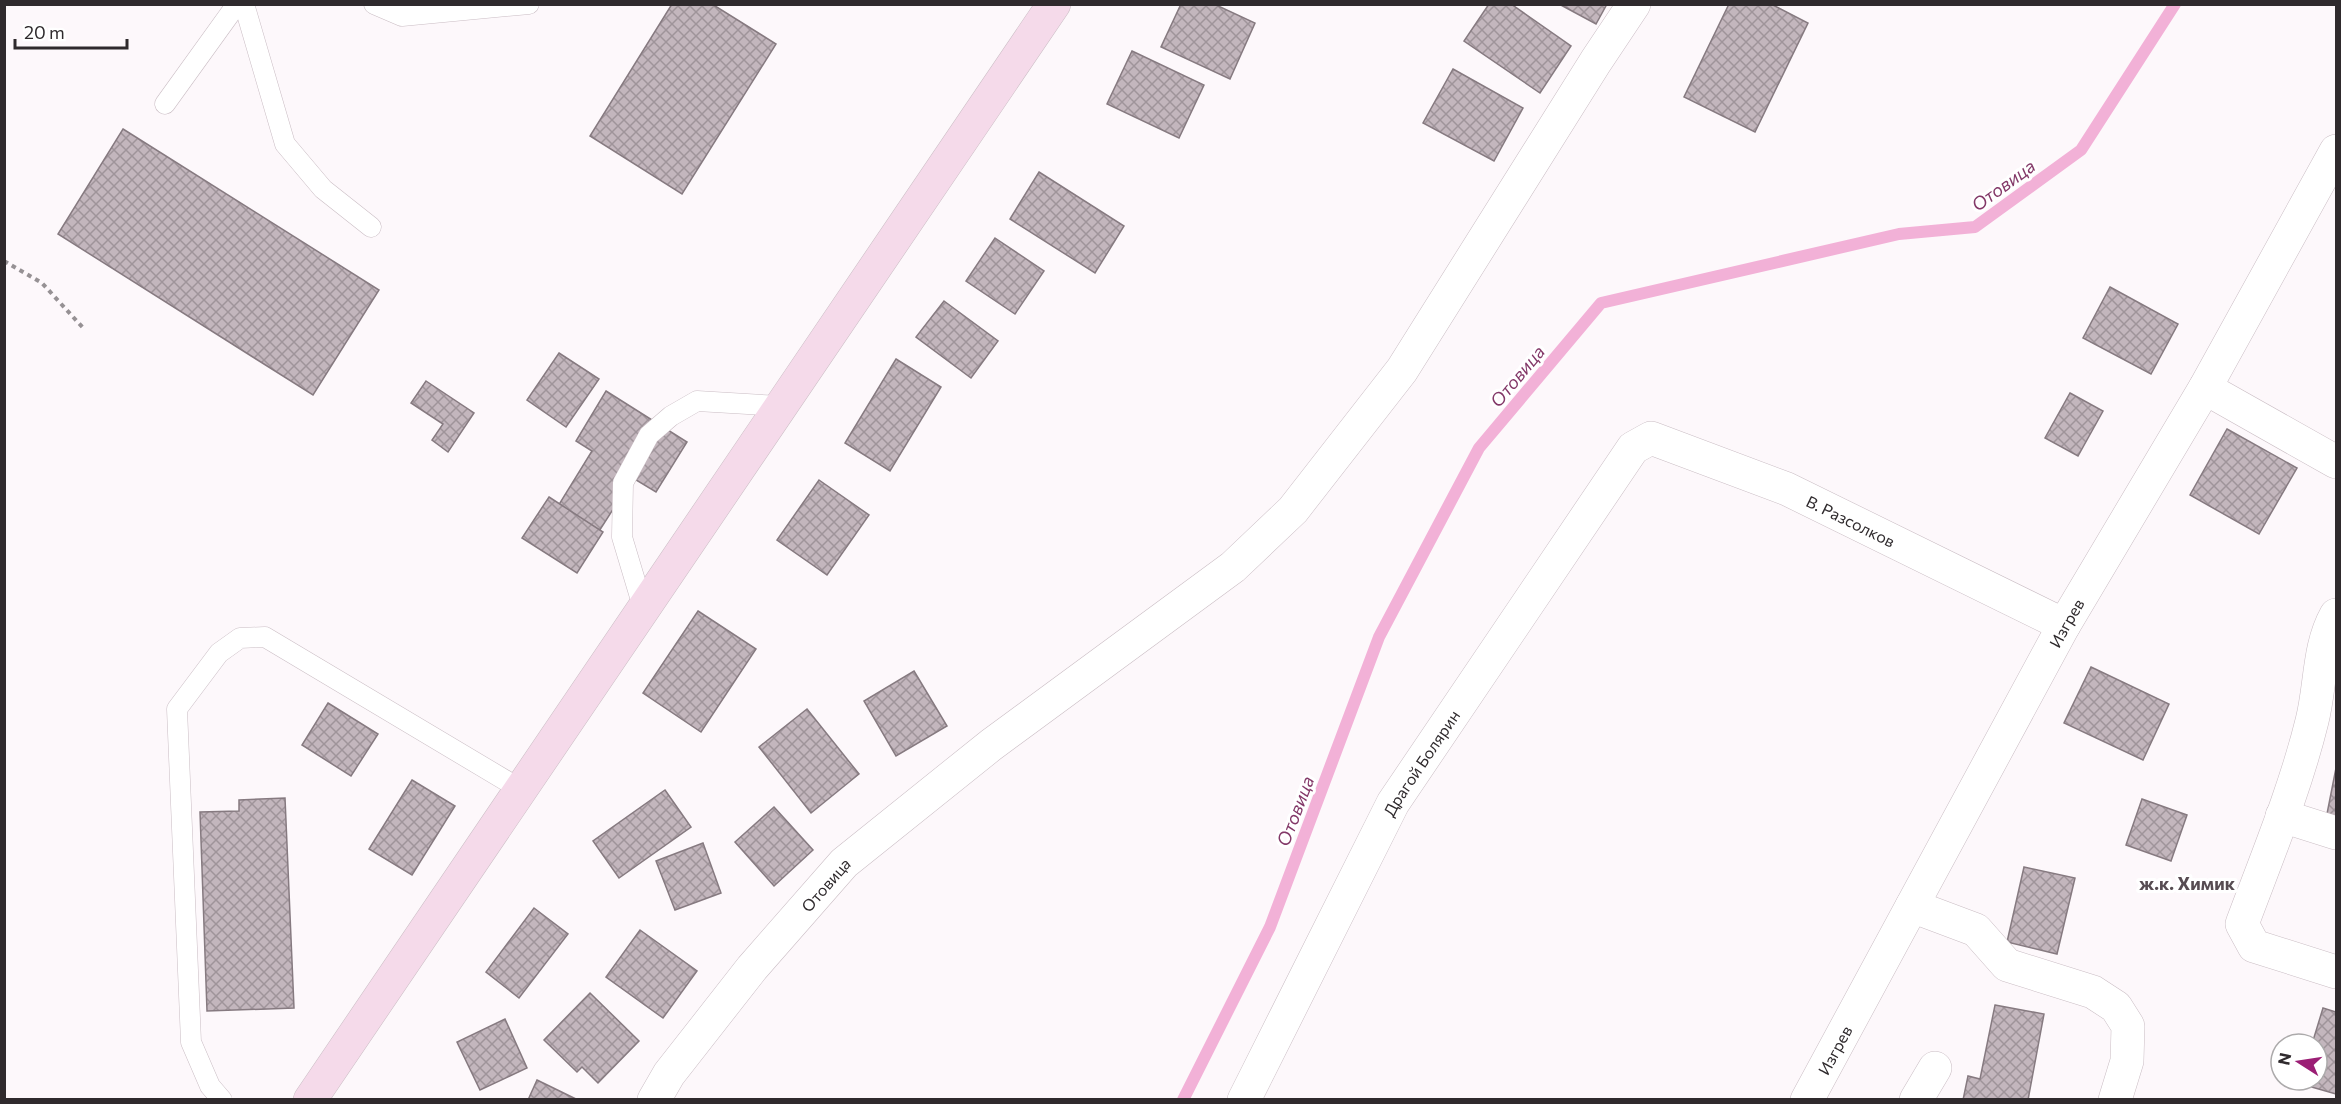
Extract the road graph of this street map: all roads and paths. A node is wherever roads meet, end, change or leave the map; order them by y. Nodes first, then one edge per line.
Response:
1 (237, 4) edge
2 (244, 4) edge
3 (374, 4) edge
4 (529, 4) edge
5 (1054, 4) edge
6 (1634, 4) edge
7 (165, 104) dead end
8 (2337, 151) edge
9 (372, 227) dead end
10 (4, 261) edge
11 (85, 330) dead end
12 (2205, 388) junction
13 (780, 406) junction
14 (1633, 448) joint
15 (2337, 462) edge
16 (643, 608) junction
17 (2337, 615) edge
18 (2064, 625) junction
19 (520, 789) junction
20 (2282, 816) junction
21 (2337, 832) edge
22 (1912, 906) junction
23 (2337, 972) edge
24 (1935, 1068) dead end
25 (222, 1100) edge
26 (310, 1100) edge
27 (654, 1100) edge
28 (1244, 1100) edge
29 (1807, 1100) edge
30 (1916, 1100) edge
31 (2115, 1100) edge

1 - 7 lane
2 - 9 lane
3 - 4 lane
5 - 13 street
6 - 27 street, Отовица
8 - 12 street, Изгрев
10 - 11 path
12 - 15 street
12 - 18 street, Изгрев
13 - 16 street
13 - 16 lane
14 - 18 street, В. Разсолков
14 - 28 street, Драгой Болярин
16 - 19 street
17 - 20 street
18 - 22 street, Изгрев
19 - 25 lane
19 - 26 street
20 - 21 street
20 - 23 street
22 - 29 street, Изгрев
22 - 31 street
24 - 30 street

